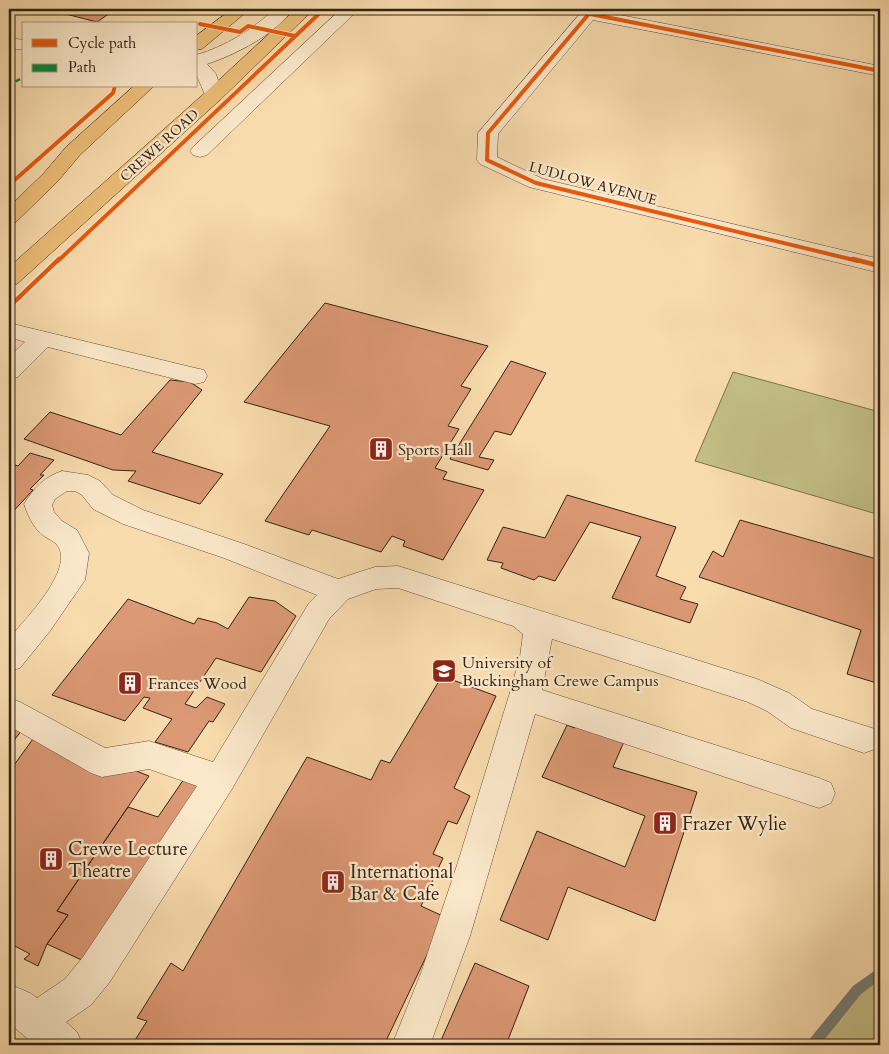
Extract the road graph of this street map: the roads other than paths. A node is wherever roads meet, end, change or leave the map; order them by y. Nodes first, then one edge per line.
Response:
1 (242, 9) edge
2 (285, 9) edge
3 (306, 9) edge
4 (351, 9) edge
5 (592, 11) edge
6 (9, 42) edge
7 (198, 42) edge
8 (22, 44) edge
9 (198, 61) edge
10 (198, 64) edge
11 (880, 71) edge
12 (143, 88) edge
13 (214, 95) junction
14 (200, 151) dead end
15 (9, 218) edge
16 (880, 266) edge
17 (9, 279) edge
18 (9, 330) edge
19 (42, 339) junction
20 (9, 371) edge
21 (195, 376) dead end
22 (338, 591) junction
23 (523, 618) junction
24 (9, 659) edge
25 (524, 697) junction
26 (9, 711) edge
27 (864, 739) dead end
28 (220, 779) junction
29 (819, 793) dead end
30 (46, 1031) edge
31 (411, 1045) edge

1 - 7 main road
2 - 9 street
3 - 13 main road, CREWE ROAD
4 - 14 street, CREWE ROAD
5 - 11 street
5 - 16 street, LUDLOW AVENUE
6 - 8 street
10 - 13 street
12 - 15 main road
13 - 17 main road, CREWE ROAD
18 - 19 street
19 - 20 street
19 - 21 street
22 - 23 street
22 - 24 street
22 - 28 street
23 - 25 street
23 - 27 street
25 - 29 street
25 - 31 street
26 - 28 street
28 - 30 street

